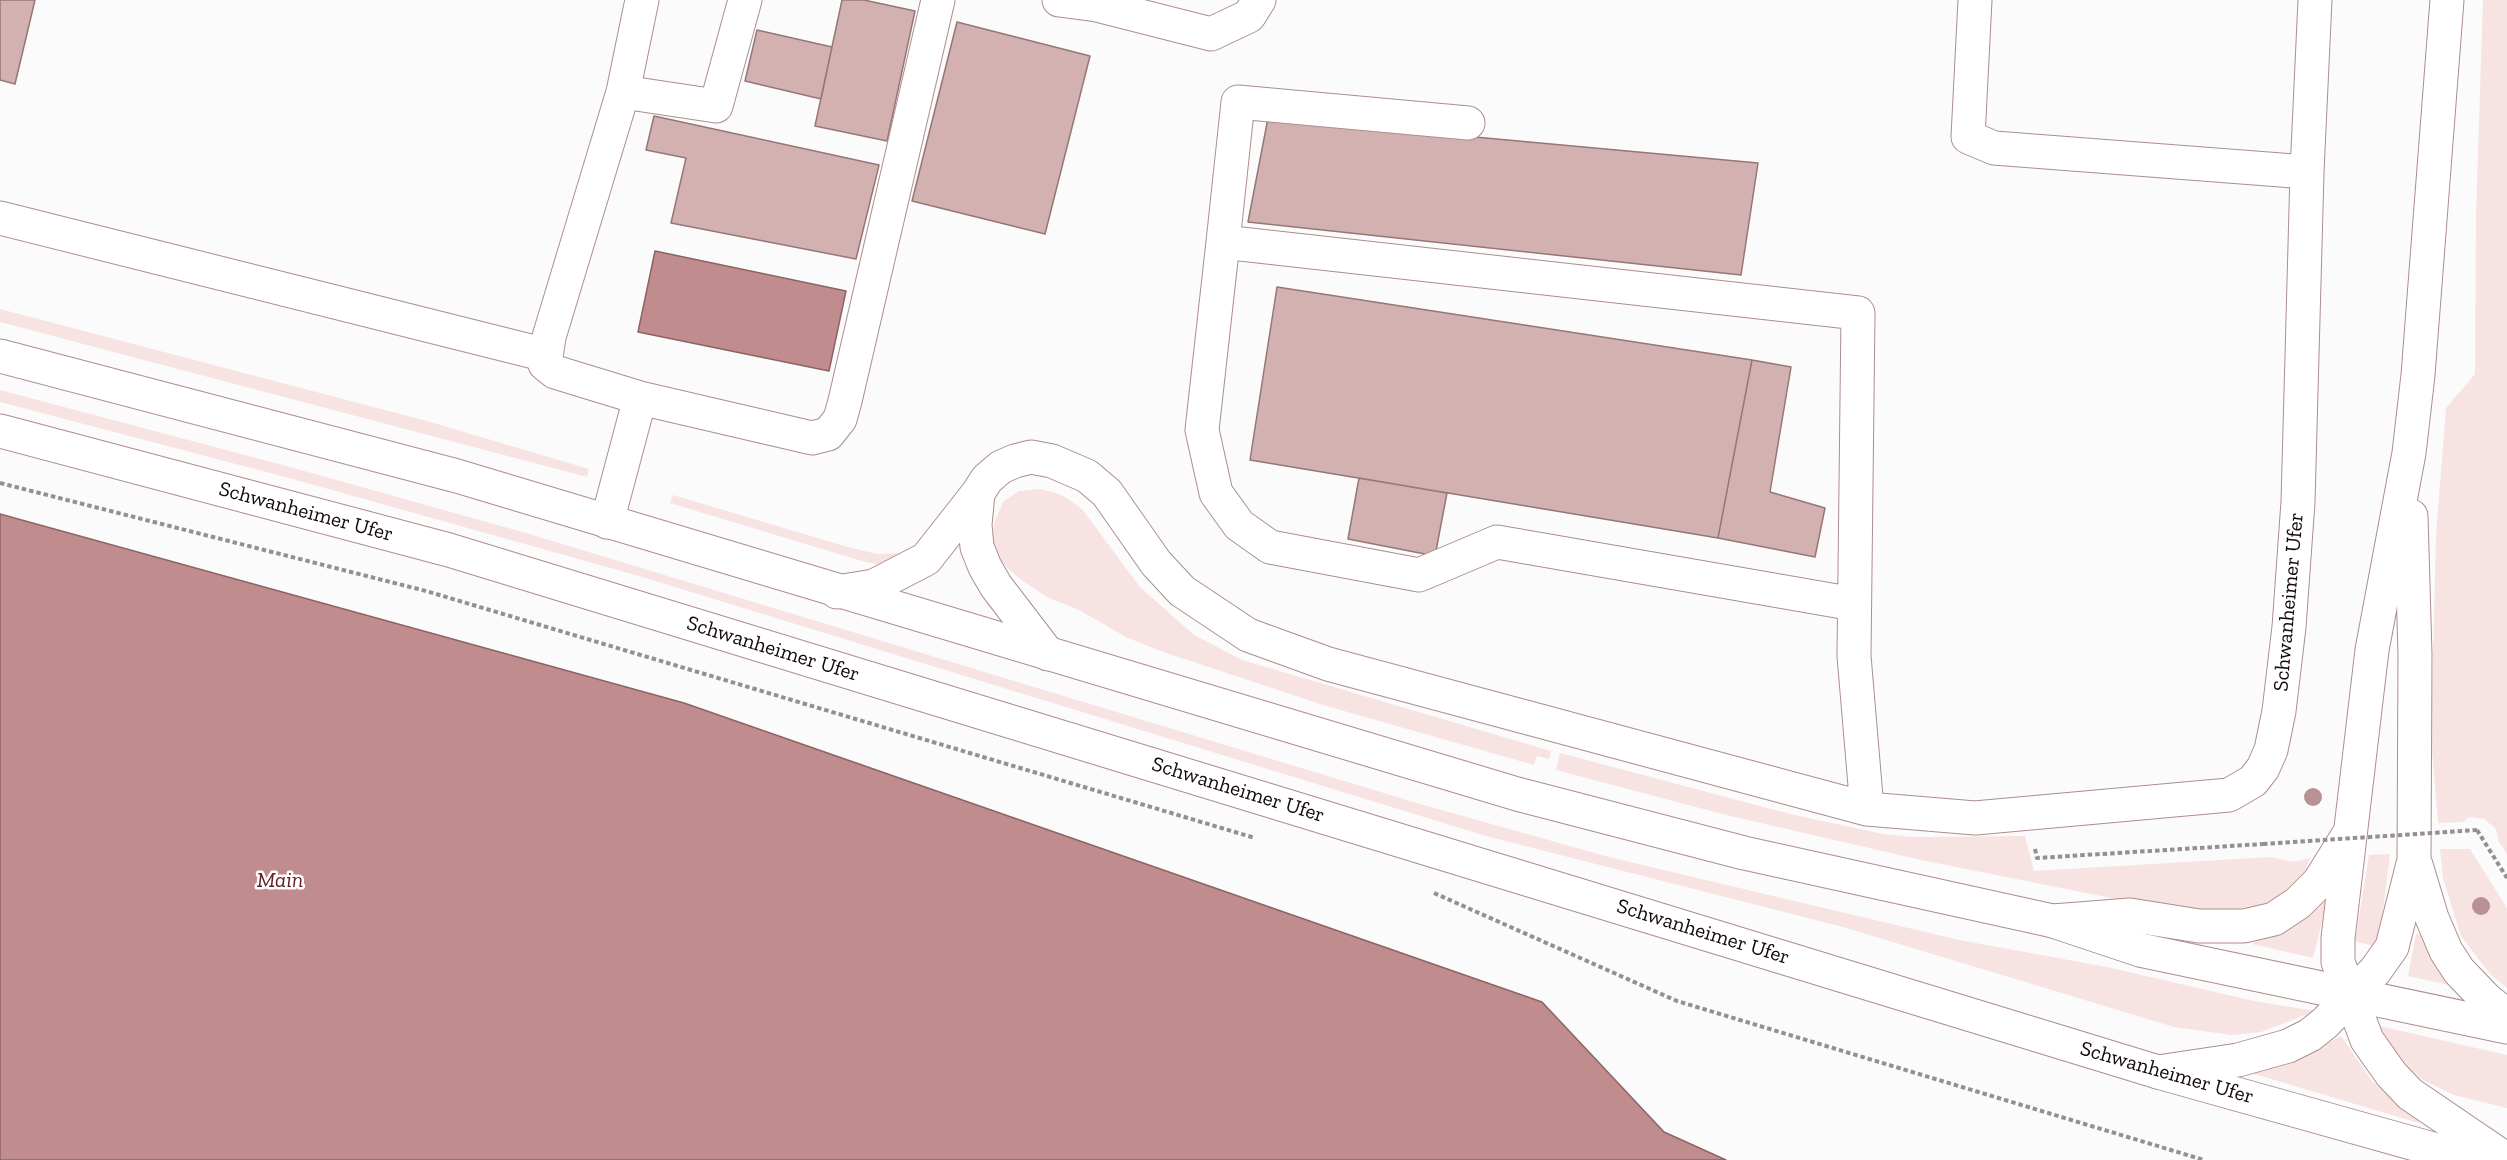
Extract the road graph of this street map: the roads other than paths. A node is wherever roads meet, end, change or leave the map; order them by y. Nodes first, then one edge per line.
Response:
1 (642, 0) edge
2 (745, 0) edge
3 (939, 0) edge
4 (1059, 0) edge
5 (1258, 0) edge
6 (1975, 0) edge
7 (2315, 0) edge
8 (2446, 0) edge
9 (623, 92) junction
10 (1468, 123) dead end
11 (2307, 172) junction
12 (0, 218) edge
13 (1223, 242) junction
14 (546, 355) junction
15 (0, 356) edge
16 (640, 398) junction
17 (0, 431) edge
18 (2409, 453) junction
19 (978, 493) junction
20 (607, 522) junction
21 (837, 592) junction
22 (1854, 604) junction
23 (1048, 654) junction
24 (1867, 808) junction
25 (2351, 830) junction
26 (2414, 860) junction
27 (2053, 921) junction
28 (2352, 995) junction
29 (2507, 1016) edge
30 (2507, 1027) edge
31 (2158, 1072) junction
32 (2472, 1160) edge
33 (2507, 1160) edge

1 - 9 main road
2 - 9 main road
3 - 16 main road
4 - 5 main road
6 - 11 main road
7 - 11 main road, Schwanheimer Ufer
8 - 18 main road
9 - 14 main road
10 - 13 main road
11 - 24 main road, Schwanheimer Ufer
12 - 14 main road
13 - 22 main road
13 - 22 main road
14 - 16 main road
15 - 20 main road, Schwanheimer Ufer
16 - 20 main road
17 - 31 main road, Schwanheimer Ufer
18 - 25 main road
18 - 26 main road
19 - 21 main road, Schwanheimer Ufer
19 - 23 main road
19 - 24 main road, Schwanheimer Ufer
20 - 21 main road, Schwanheimer Ufer
21 - 23 main road, Schwanheimer Ufer
22 - 24 main road
23 - 27 main road, Schwanheimer Ufer
25 - 27 main road
25 - 28 main road
26 - 28 main road
26 - 29 main road
27 - 28 main road, Schwanheimer Ufer
28 - 30 main road, Schwanheimer Ufer
28 - 31 main road
28 - 33 main road
31 - 32 main road, Schwanheimer Ufer

